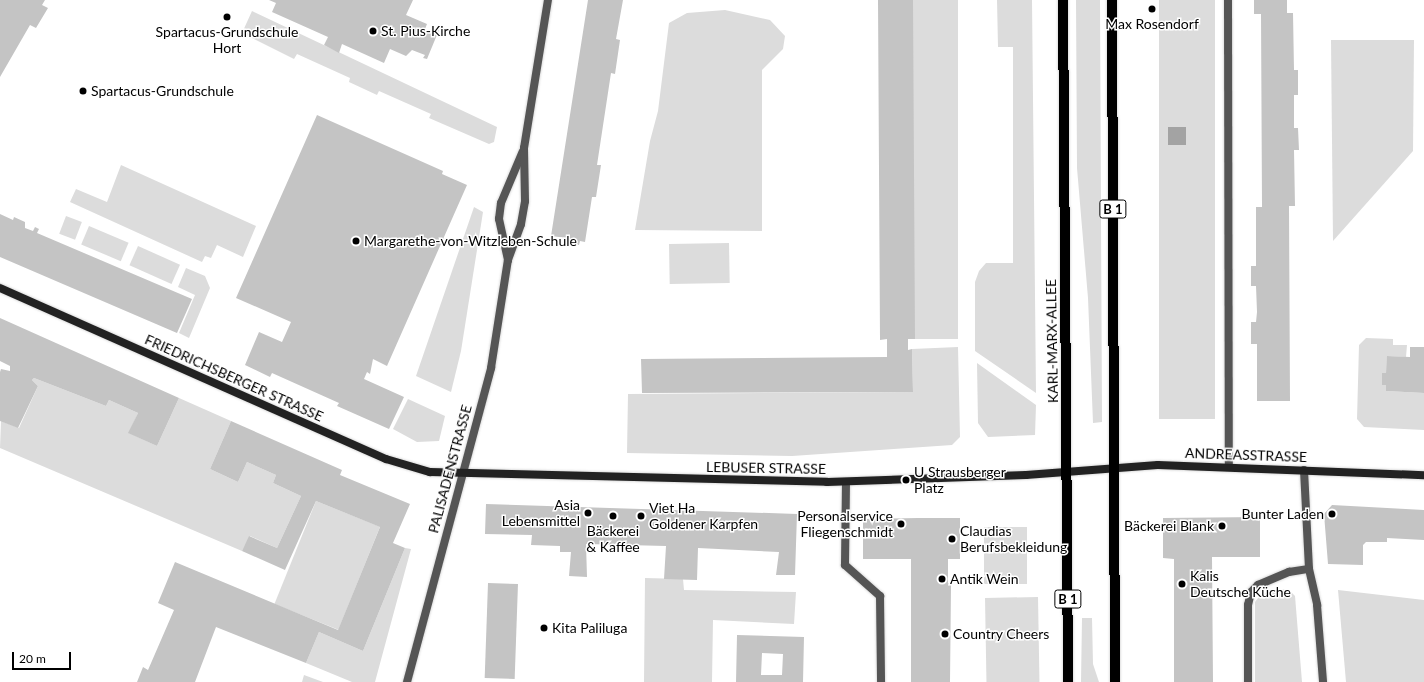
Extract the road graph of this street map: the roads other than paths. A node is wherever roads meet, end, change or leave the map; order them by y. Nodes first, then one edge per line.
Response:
1 (548, 0) edge
2 (1063, 0) edge
3 (1112, 0) edge
4 (1228, 0) edge
5 (524, 148) junction
6 (508, 260) junction
7 (0, 288) edge
8 (1114, 467) junction
9 (1229, 467) junction
10 (1304, 470) junction
11 (1068, 471) junction
12 (463, 474) junction
13 (1424, 475) edge
14 (846, 482) junction
15 (1309, 569) junction
16 (407, 682) edge
17 (881, 682) edge
18 (1068, 682) edge
19 (1115, 682) edge
20 (1248, 682) edge
21 (1323, 682) edge

1 - 5 street, PALISADENSTRASSE
2 - 11 main road, KARL-MARX-ALLEE / B 1
3 - 8 main road, B 1
4 - 9 street
5 - 6 street, PALISADENSTRASSE
5 - 6 street, PALISADENSTRASSE
6 - 12 street, PALISADENSTRASSE
7 - 12 street, FRIEDRICHSBERGER STRASSE
8 - 9 street, ANDREASSTRASSE
8 - 11 street, ANDREASSTRASSE
8 - 19 main road, B 1
9 - 10 street, ANDREASSTRASSE
10 - 13 street, ANDREASSTRASSE
10 - 15 street
11 - 14 street, LEBUSER STRASSE
11 - 18 main road, KARL-MARX-ALLEE / B 1
12 - 14 street, LEBUSER STRASSE
12 - 16 street, PALISADENSTRASSE
14 - 17 street
15 - 20 street
15 - 21 street

